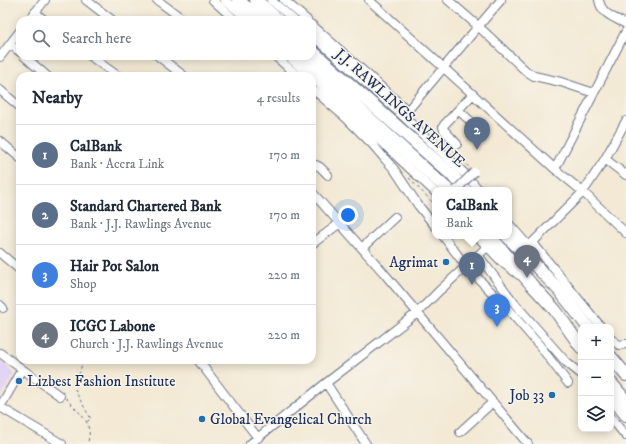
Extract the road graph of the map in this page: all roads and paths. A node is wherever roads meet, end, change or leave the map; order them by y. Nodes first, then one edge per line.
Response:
1 (45, 0) edge
2 (86, 0) edge
3 (157, 0) edge
4 (213, 0) edge
5 (225, 0) edge
6 (238, 0) edge
7 (256, 0) edge
8 (271, 0) edge
9 (284, 0) edge
10 (369, 0) edge
11 (448, 0) edge
12 (501, 0) edge
13 (599, 0) edge
14 (35, 12) junction
15 (32, 16) edge
16 (40, 16) edge
17 (107, 16) edge
18 (179, 16) edge
19 (231, 16) edge
20 (243, 16) edge
21 (256, 16) edge
22 (274, 16) edge
23 (289, 16) edge
24 (302, 16) edge
25 (626, 24) edge
26 (478, 26) junction
27 (316, 29) edge
28 (626, 31) edge
29 (16, 36) edge
30 (316, 39) edge
31 (10, 44) junction
32 (16, 49) edge
33 (0, 57) edge
34 (337, 57) junction
35 (28, 60) edge
36 (96, 60) edge
37 (163, 60) edge
38 (280, 60) edge
39 (293, 60) edge
40 (304, 60) edge
41 (314, 60) edge
42 (444, 68) junction
43 (42, 72) edge
44 (112, 72) edge
45 (178, 72) edge
46 (293, 72) edge
47 (307, 72) edge
48 (311, 72) edge
49 (316, 72) edge
50 (317, 81) edge
51 (0, 90) edge
52 (594, 93) junction
53 (474, 94) junction
54 (16, 104) edge
55 (458, 110) junction
56 (405, 113) junction
57 (626, 121) edge
58 (476, 126) dead end
59 (0, 141) edge
60 (457, 144) dead end
61 (16, 155) edge
62 (605, 159) junction
63 (316, 165) edge
64 (555, 169) junction
65 (474, 172) dead end
66 (328, 175) dead end
67 (626, 175) edge
68 (444, 187) edge
69 (459, 187) edge
70 (462, 187) edge
71 (476, 187) edge
72 (432, 189) edge
73 (583, 192) junction
74 (316, 196) edge
75 (395, 217) dead end
76 (432, 222) edge
77 (340, 223) junction
78 (512, 227) edge
79 (626, 233) edge
80 (445, 239) edge
81 (510, 239) edge
82 (316, 241) edge
83 (488, 242) edge
84 (531, 245) junction
85 (362, 248) junction
86 (0, 253) edge
87 (478, 255) junction
88 (466, 266) junction
89 (16, 267) edge
90 (560, 292) junction
91 (417, 313) junction
92 (586, 324) edge
93 (598, 324) edge
94 (614, 341) edge
95 (578, 343) edge
96 (626, 344) edge
97 (0, 353) edge
98 (614, 356) edge
99 (614, 359) edge
100 (626, 362) edge
101 (82, 364) edge
102 (201, 364) edge
103 (22, 369) junction
104 (578, 372) edge
105 (626, 375) edge
106 (326, 383) junction
107 (568, 383) dead end
108 (614, 387) edge
109 (60, 396) joint
110 (614, 400) edge
111 (626, 401) edge
112 (493, 402) junction
113 (0, 407) edge
114 (626, 415) edge
115 (86, 422) junction
116 (614, 422) edge
117 (460, 432) dead end
118 (626, 436) edge
119 (258, 438) junction
120 (62, 444) edge
121 (88, 444) edge
122 (250, 444) edge
123 (366, 444) edge
124 (528, 444) edge

1 - 14 street
2 - 17 street
3 - 18 street
4 - 19 street
5 - 20 street
6 - 21 highway
7 - 22 highway
8 - 23 street
9 - 24 street
10 - 42 street
11 - 26 street
12 - 26 street
13 - 25 street
14 - 15 street
14 - 16 street
26 - 42 street
26 - 52 street
27 - 56 street
28 - 52 street
29 - 31 street
30 - 34 street
31 - 32 street
31 - 33 street
34 - 50 highway
34 - 56 street
35 - 43 street
36 - 44 street
37 - 45 street
38 - 46 street
39 - 47 street
40 - 48 highway, J.J. RAWLINGS AVENUE
41 - 49 highway, J.J. RAWLINGS AVENUE
42 - 53 street
42 - 56 street
50 - 68 highway, J.J. RAWLINGS AVENUE
50 - 70 highway, J.J. RAWLINGS AVENUE
50 - 72 street
50 - 76 street
51 - 54 street
52 - 64 street
53 - 55 street
53 - 64 street
55 - 58 street
55 - 60 street
56 - 71 street
57 - 62 street
59 - 61 street
62 - 67 street
62 - 73 street
63 - 66 street
64 - 73 street
65 - 69 street, bridge
73 - 79 street
73 - 84 street
74 - 77 street
75 - 85 street
77 - 82 street
77 - 85 street
78 - 84 street
80 - 88 street
81 - 90 highway
83 - 87 street
83 - 95 highway
84 - 90 street
84 - 93 street
85 - 91 street
86 - 89 street
87 - 88 street
87 - 104 street
88 - 91 street
88 - 107 street
90 - 92 highway
91 - 106 street
91 - 112 street
94 - 96 street
97 - 103 street
98 - 100 highway
99 - 105 highway
101 - 115 path
102 - 119 street
103 - 109 street
103 - 113 street
106 - 119 street
106 - 123 street
108 - 111 highway
109 - 115 path
110 - 114 highway
112 - 117 street
112 - 124 street
113 - 120 street
115 - 121 path
116 - 118 street
119 - 122 street

